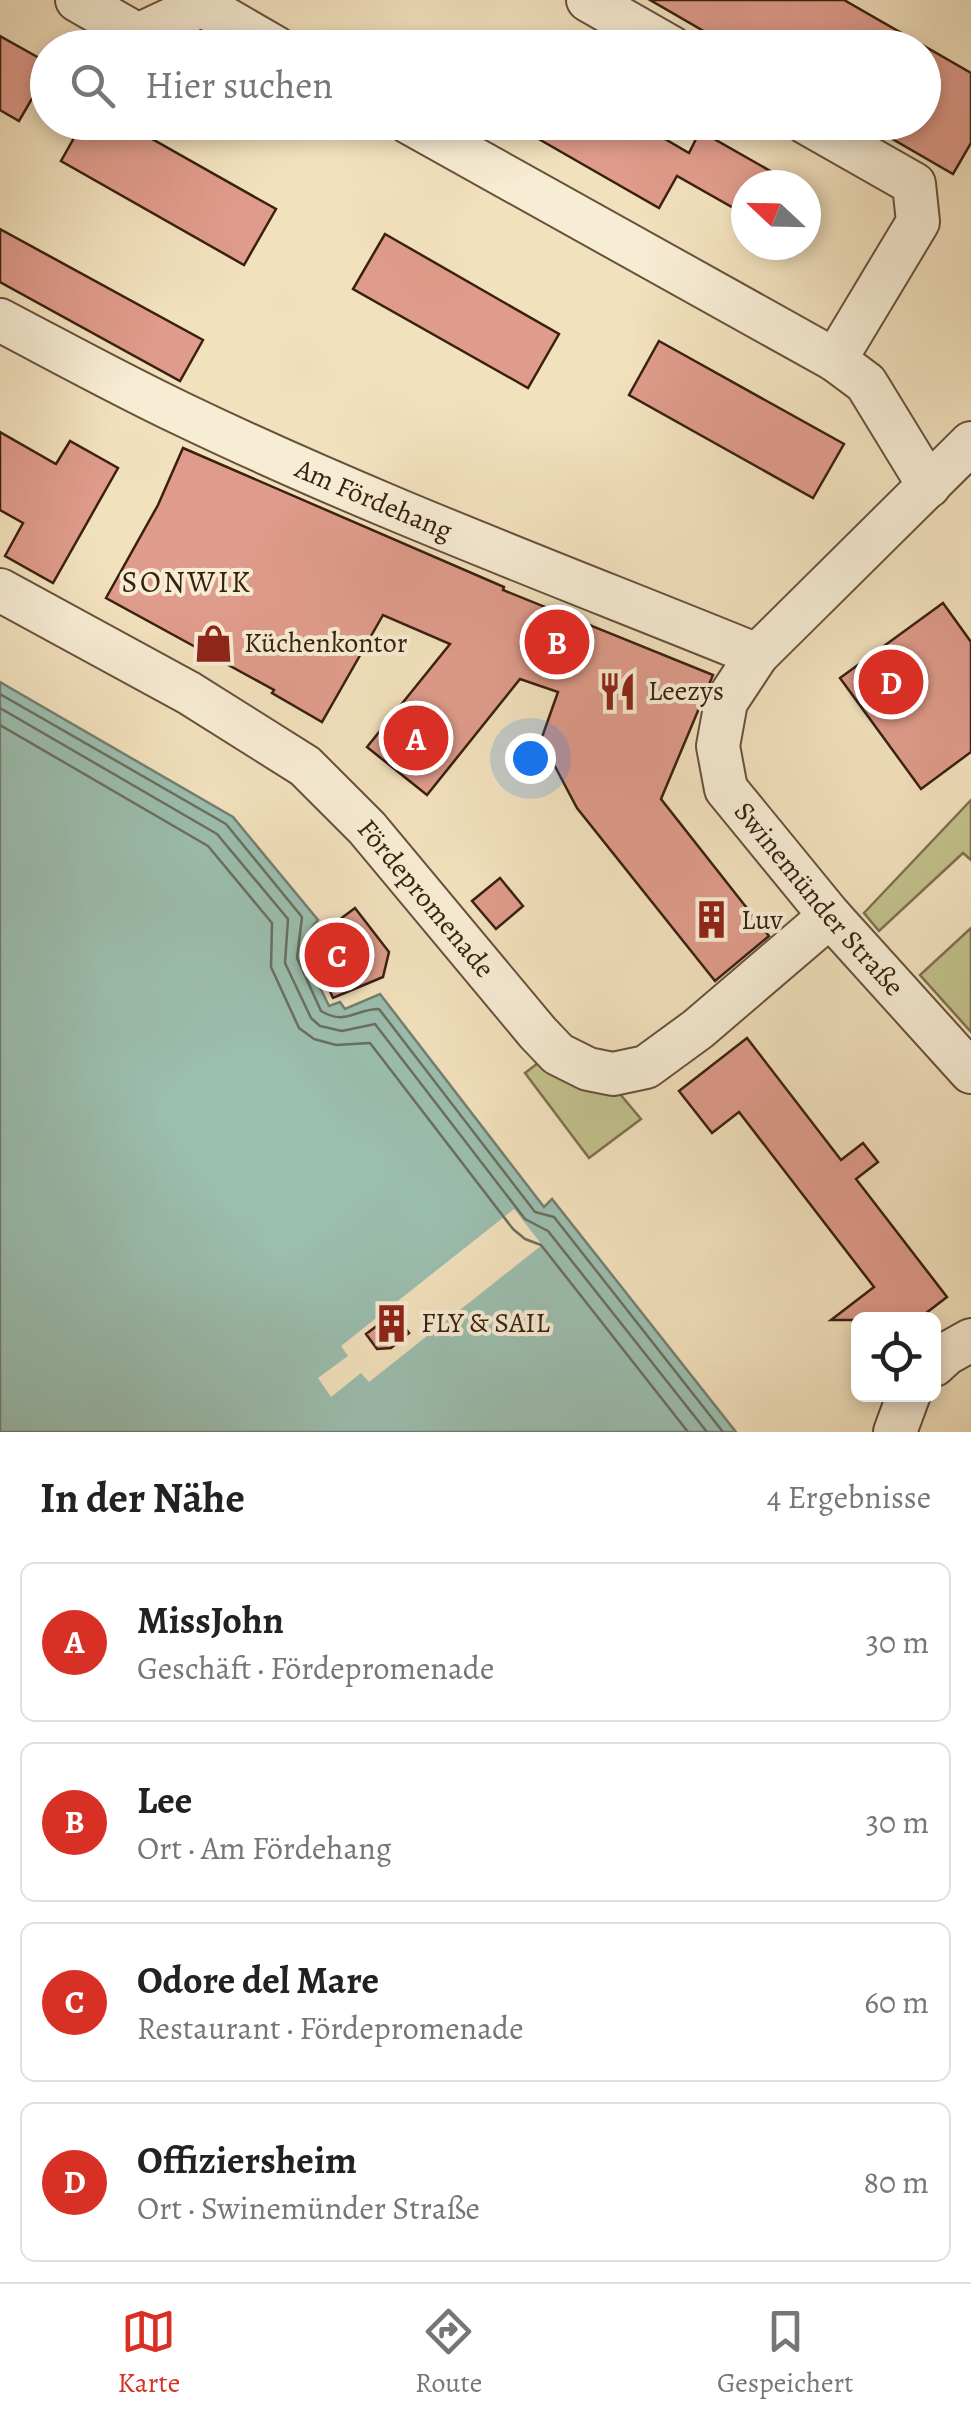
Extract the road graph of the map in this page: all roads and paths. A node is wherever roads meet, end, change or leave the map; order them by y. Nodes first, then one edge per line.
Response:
1 (77, 0) edge
2 (588, 0) edge
3 (129, 30) edge
4 (149, 30) edge
5 (244, 30) edge
6 (640, 30) edge
7 (440, 140) edge
8 (837, 140) edge
9 (0, 320) edge
10 (835, 360) junction
11 (971, 444) edge
12 (929, 486) junction
13 (0, 590) edge
14 (757, 655) junction
15 (830, 916) junction
16 (971, 1072) edge
17 (971, 1340) edge
18 (941, 1359) edge
19 (906, 1402) edge
20 (894, 1432) edge

1 - 3 street
2 - 6 street
4 - 5 street
7 - 10 street
8 - 10 street
9 - 14 street, Am Fördehang
10 - 12 street
11 - 12 street, Swinemünder Straße
12 - 14 street, Swinemünder Straße
13 - 15 street, Fördepromenade
14 - 15 street, Swinemünder Straße
15 - 16 street, Swinemünder Straße
17 - 18 street
19 - 20 street

